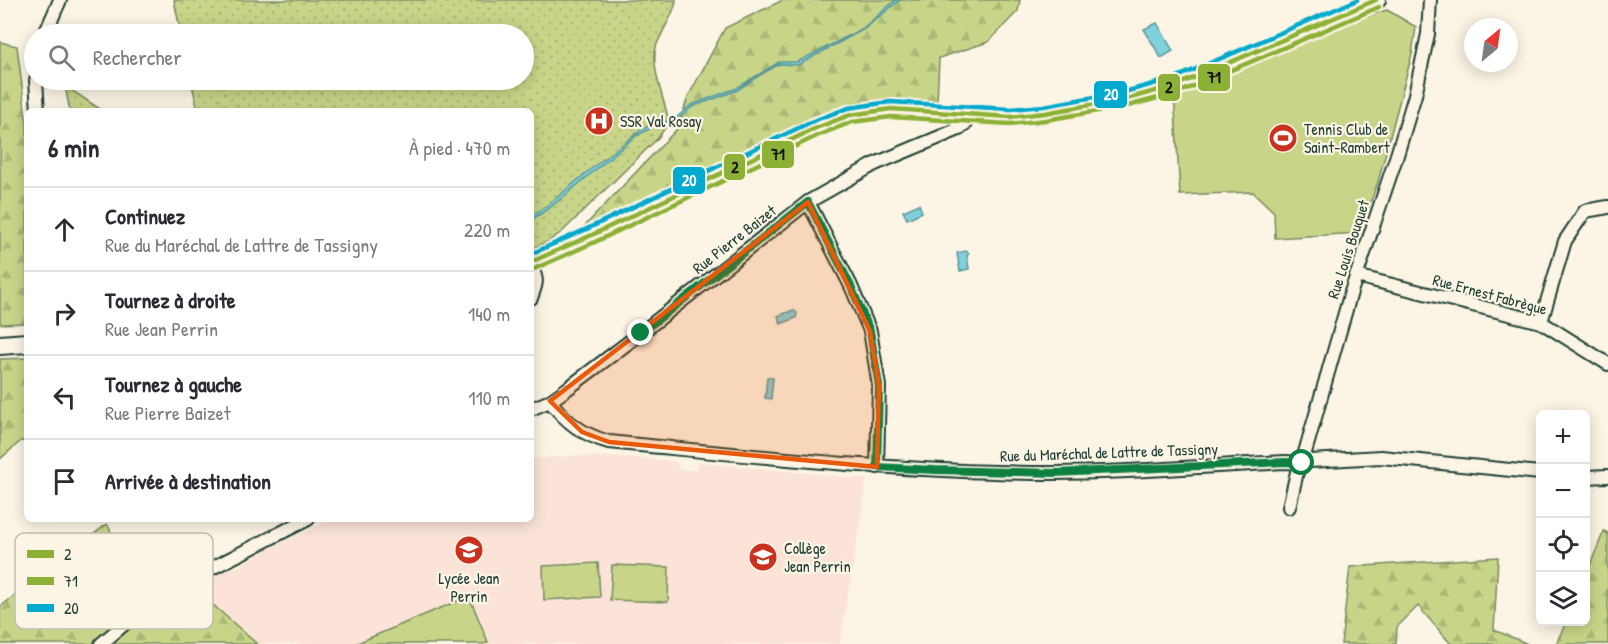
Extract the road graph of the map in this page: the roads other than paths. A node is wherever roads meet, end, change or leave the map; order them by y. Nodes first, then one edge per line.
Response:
1 (60, 0) edge
2 (1376, 0) edge
3 (1430, 0) edge
4 (49, 24) edge
5 (37, 90) edge
6 (38, 108) edge
7 (968, 115) junction
8 (808, 202) junction
9 (1608, 207) edge
10 (534, 263) edge
11 (534, 271) edge
12 (1356, 276) junction
13 (534, 290) edge
14 (1541, 322) junction
15 (24, 343) edge
16 (0, 345) edge
17 (1608, 364) edge
18 (550, 401) junction
19 (534, 408) edge
20 (1302, 463) junction
21 (877, 467) junction
22 (1536, 473) edge
23 (1608, 476) edge
24 (1590, 477) edge
25 (1289, 507) dead end
26 (302, 522) edge
27 (213, 567) edge
28 (118, 629) edge
29 (101, 644) edge

1 - 4 street
2 - 7 main road
3 - 12 street, Rue Louis Bouquet
5 - 6 street
7 - 8 street, Rue Pierre Baizet
7 - 10 main road
8 - 18 street, Rue Pierre Baizet
8 - 21 street
9 - 14 street
11 - 13 street
12 - 14 street, Rue Ernest Fabrègue
12 - 20 street, Rue Louis Bouquet
14 - 17 street, Rue Ernest Fabrègue
15 - 16 main road
18 - 19 street, Rue Pierre Baizet
18 - 21 street, Rue du Maréchal de Lattre de Tassigny
20 - 21 street, Rue du Maréchal de Lattre de Tassigny
20 - 22 street, Rue du Maréchal de Lattre de Tassigny
20 - 25 street, Rue Louis Bouquet
23 - 24 street
26 - 27 street
28 - 29 street

